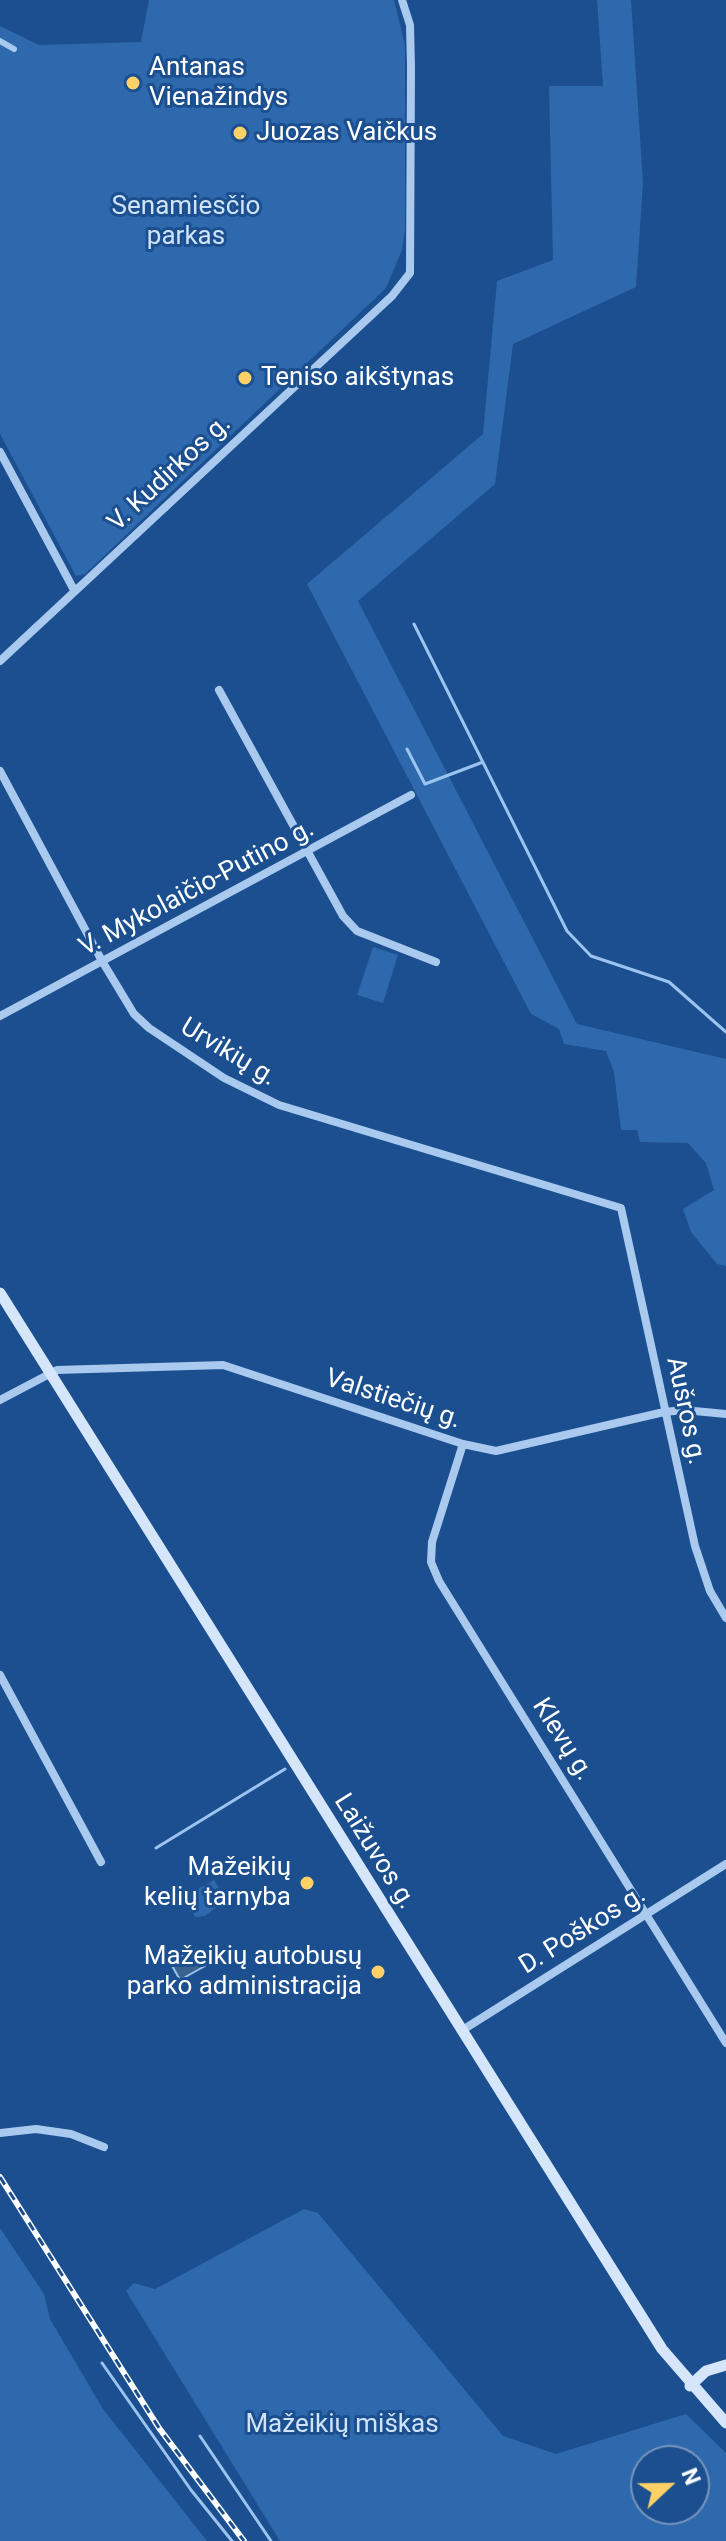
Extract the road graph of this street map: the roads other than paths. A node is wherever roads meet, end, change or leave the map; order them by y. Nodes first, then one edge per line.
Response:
1 (402, 0) edge
2 (0, 41) edge
3 (14, 49) dead end
4 (0, 452) edge
5 (74, 590) junction
6 (0, 661) edge
7 (219, 690) dead end
8 (0, 771) edge
9 (411, 795) dead end
10 (306, 854) junction
11 (102, 961) junction
12 (436, 962) dead end
13 (0, 1016) edge
14 (621, 1208) joint
15 (0, 1293) edge
16 (47, 1373) junction
17 (0, 1400) edge
18 (664, 1412) junction
19 (726, 1414) edge
20 (463, 1444) junction
21 (726, 1618) edge
22 (0, 1675) edge
23 (101, 1862) dead end
24 (726, 1864) edge
25 (647, 1913) junction
26 (461, 2031) junction
27 (726, 2043) edge
28 (0, 2133) edge
29 (104, 2147) dead end
30 (726, 2365) edge
31 (690, 2386) junction
32 (726, 2423) edge

1 - 5 street, V. Kudirkos g.
2 - 3 street
4 - 5 street
5 - 6 street, V. Kudirkos g.
7 - 10 street
8 - 11 street, Urvikių g.
9 - 10 street, V. Mykolaičio-Putino g.
10 - 11 street, V. Mykolaičio-Putino g.
10 - 12 street
11 - 13 street, V. Mykolaičio-Putino g.
11 - 14 street, Urvikių g.
14 - 18 street, Aušros g.
15 - 16 main road, Laižuvos g.
16 - 17 street
16 - 20 street, Valstiečių g.
16 - 26 main road, Laižuvos g.
18 - 19 street, Valstiečių g.
18 - 20 street, Valstiečių g.
18 - 21 street, Aušros g.
20 - 25 street, Klevų g.
22 - 23 street
24 - 25 street, D. Poškos g.
25 - 26 street, D. Poškos g.
25 - 27 street, Klevų g.
26 - 31 main road, Laižuvos g.
28 - 29 street
30 - 31 main road
31 - 32 main road, Laižuvos g.

